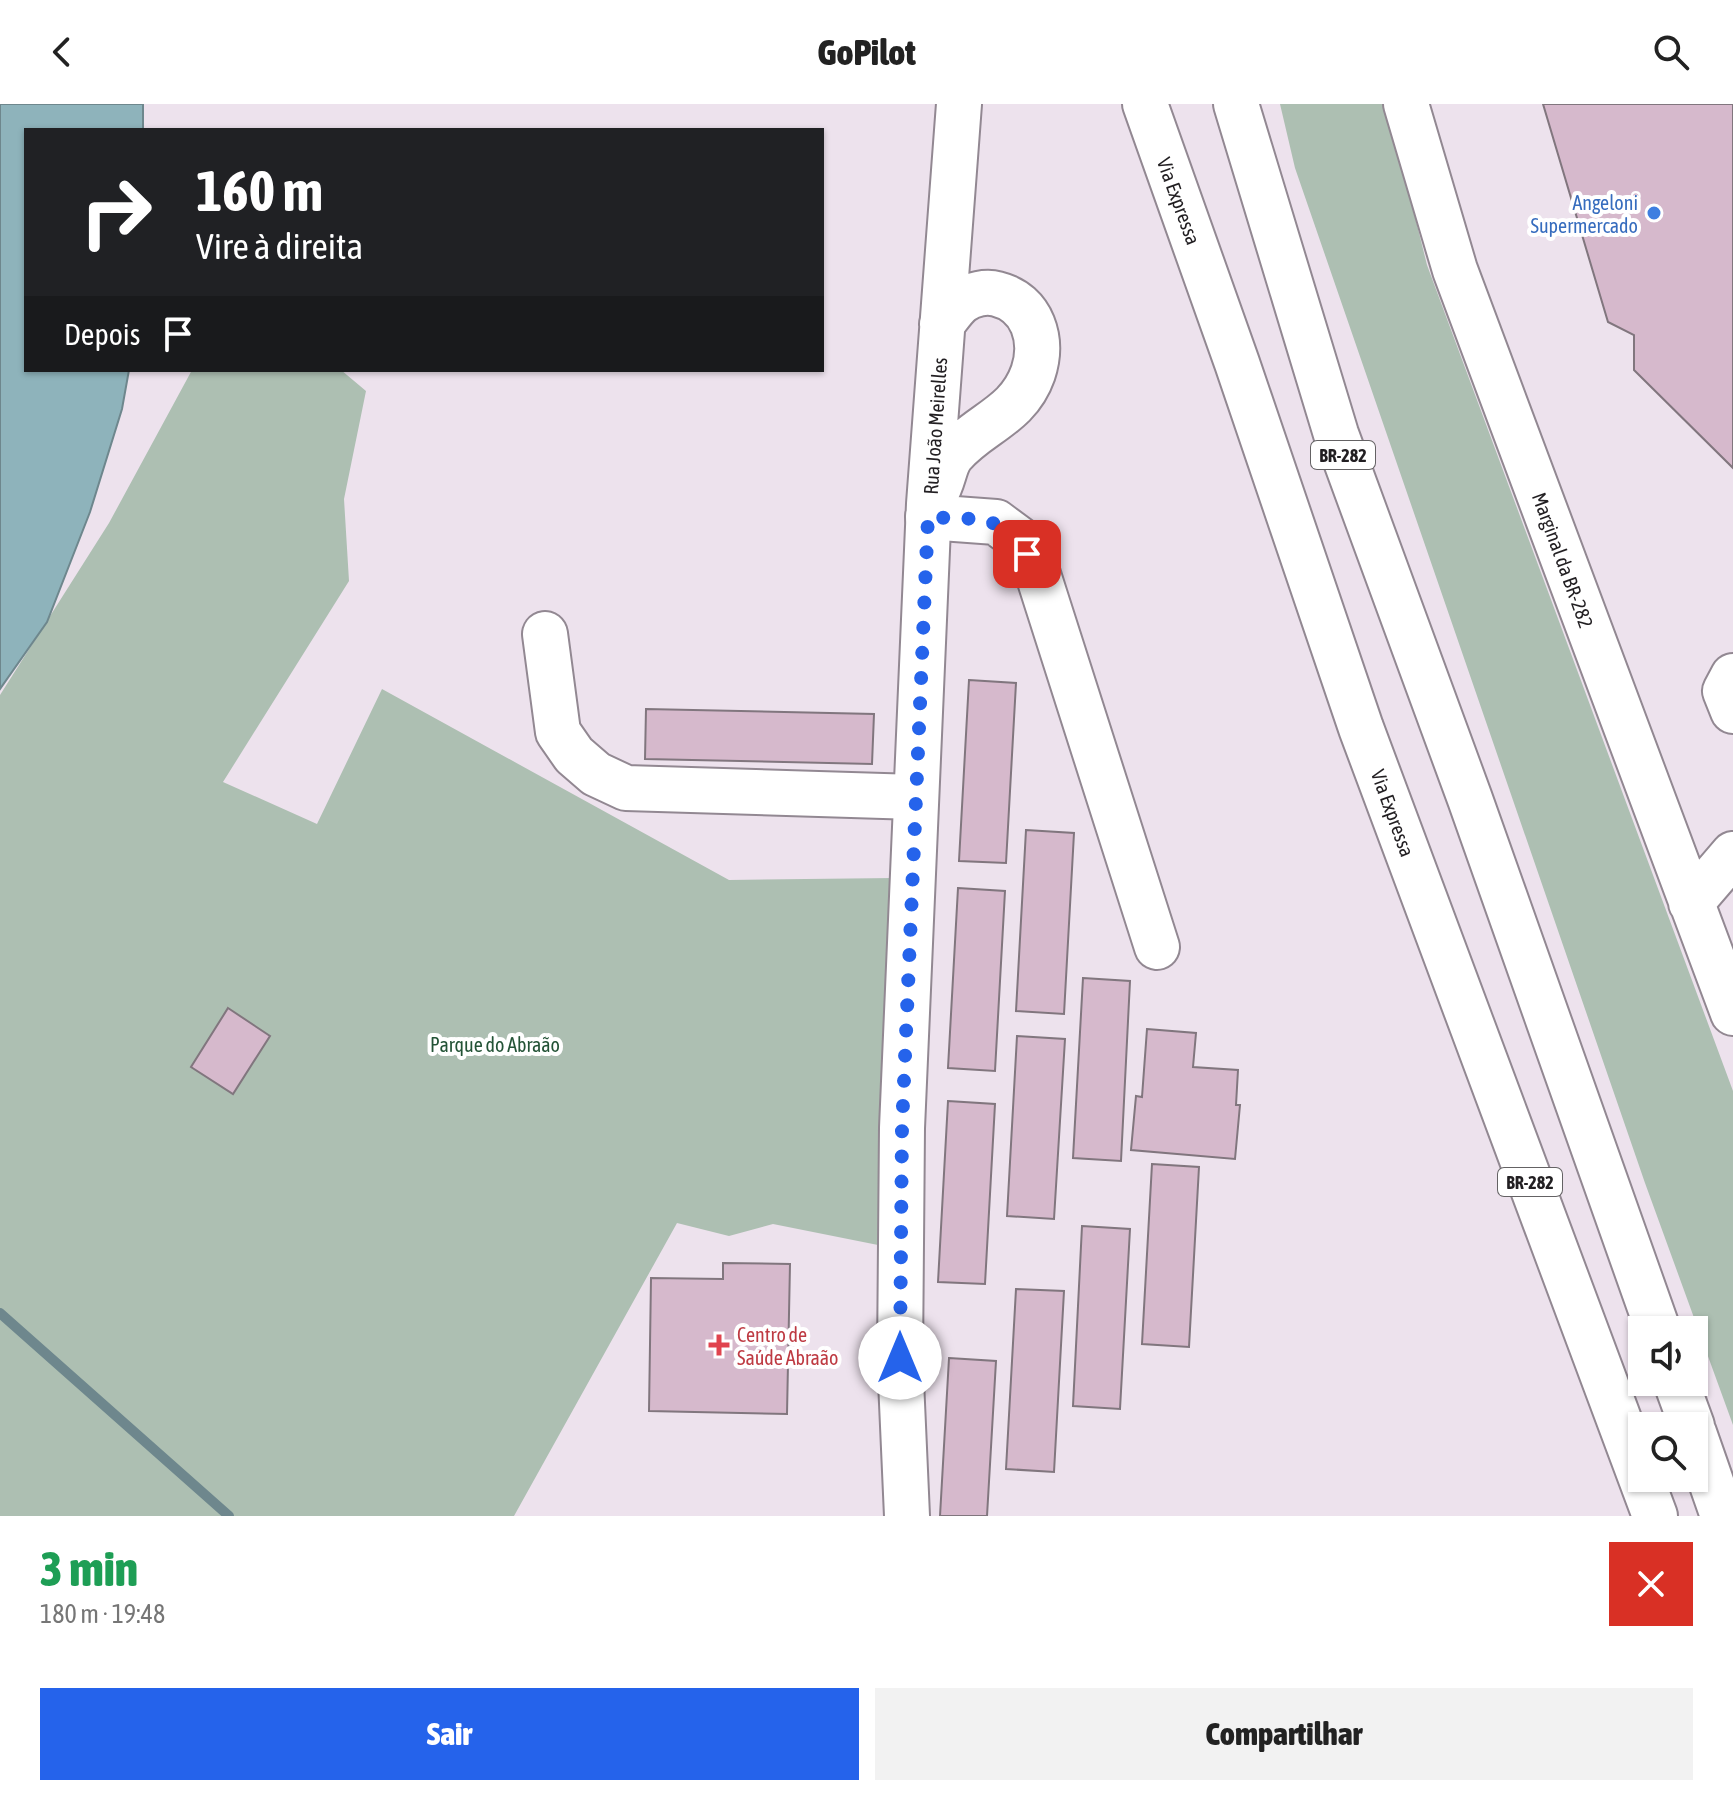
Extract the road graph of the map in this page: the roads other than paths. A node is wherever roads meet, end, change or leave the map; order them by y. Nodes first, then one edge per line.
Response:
1 (959, 104) edge
2 (1117, 104) edge
3 (1145, 104) edge
4 (1236, 104) edge
5 (1406, 104) edge
6 (942, 324) junction
7 (1237, 363) junction
8 (929, 511) junction
9 (545, 634) dead end
10 (1733, 676) edge
11 (1733, 711) edge
12 (916, 797) junction
13 (1733, 854) edge
14 (1691, 903) junction
15 (1157, 947) dead end
16 (1733, 1013) edge
17 (1653, 1316) edge
18 (1708, 1473) edge
19 (907, 1516) edge
20 (1655, 1516) edge
21 (1723, 1516) edge

1 - 6 main road, Rua João Meirelles
2 - 7 main road
3 - 7 main road, Via Expressa / BR-282
4 - 17 main road, BR-282
5 - 14 main road, Marginal da BR-282
6 - 8 main road, Rua João Meirelles
6 - 8 main road
7 - 20 main road, Via Expressa / BR-282
8 - 12 main road, Rua João Meirelles
8 - 15 main road
9 - 12 main road
10 - 11 main road
12 - 19 main road, Rua João Meirelles
13 - 14 main road
14 - 16 main road, Marginal da BR-282
18 - 21 main road

